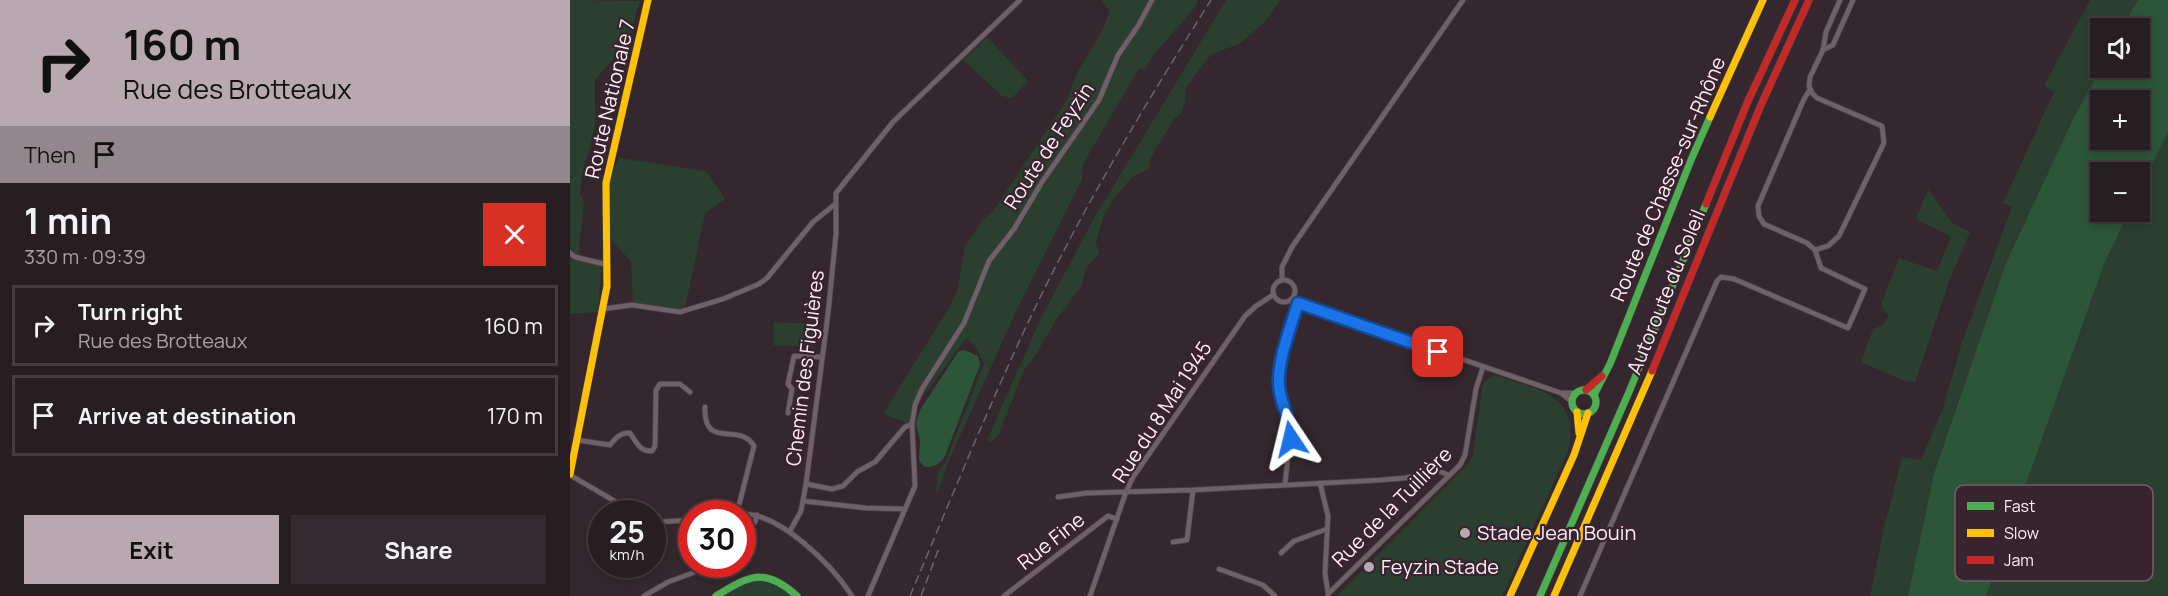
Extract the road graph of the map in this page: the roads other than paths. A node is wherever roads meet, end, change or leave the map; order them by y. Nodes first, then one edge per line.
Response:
1 (648, 0) edge
2 (1020, 0) edge
3 (1152, 0) edge
4 (1463, 0) edge
5 (1763, 0) edge
6 (1795, 0) edge
7 (1809, 0) edge
8 (1840, 0) edge
9 (1853, 0) edge
10 (1823, 50) junction
11 (1810, 90) junction
12 (834, 205) junction
13 (1815, 249) junction
14 (570, 253) edge
15 (608, 265) junction
16 (1282, 280) junction
17 (1273, 295) junction
18 (1293, 298) junction
19 (1298, 303) junction
20 (603, 309) junction
21 (822, 357) junction
22 (1483, 367) junction
23 (1606, 372) junction
24 (1587, 390) junction
25 (690, 392) dead end
26 (1560, 393) junction
27 (1575, 393) junction
28 (1594, 395) junction
29 (1572, 402) junction
30 (705, 407) dead end
31 (1577, 412) junction
32 (788, 413) dead end
33 (1588, 413) junction
34 (912, 424) junction
35 (1579, 439) junction
36 (577, 440) junction
37 (570, 475) edge
38 (1449, 475) junction
39 (1320, 483) junction
40 (806, 484) junction
41 (1286, 485) junction
42 (1193, 490) junction
43 (1126, 492) junction
44 (1058, 497) dead end
45 (613, 500) edge
46 (740, 500) edge
47 (803, 501) junction
48 (905, 509) junction
49 (757, 515) edge
50 (1117, 519) junction
51 (1327, 530) junction
52 (790, 531) junction
53 (1173, 542) dead end
54 (1281, 553) dead end
55 (1219, 569) dead end
56 (679, 578) edge
57 (1327, 595) edge
58 (644, 596) edge
59 (716, 596) edge
60 (797, 596) edge
61 (852, 596) edge
62 (868, 596) edge
63 (1005, 596) edge
64 (1090, 596) edge
65 (1275, 596) edge
66 (1510, 596) edge
67 (1540, 596) edge
68 (1554, 596) edge
69 (1580, 596) edge

1 - 15 main road, Route Nationale 7
2 - 12 street
3 - 34 street, Route de Feyzin
4 - 16 street
5 - 23 main road, Route de Chasse-sur-Rhône
6 - 67 main road, Autoroute du Soleil
7 - 68 main road, Autoroute du Soleil
8 - 10 street
9 - 10 street
10 - 11 street
11 - 13 street
11 - 13 street
12 - 20 street
12 - 21 street, Chemin des Figuières
13 - 69 street
14 - 15 street
15 - 20 main road, Route Nationale 7
16 - 17 street
16 - 18 street
17 - 18 street
17 - 43 street, Rue du 8 Mai 1945
18 - 19 street
19 - 22 street
19 - 41 street
20 - 36 main road, Route Nationale 7
21 - 32 street
21 - 40 street, Chemin des Figuières
22 - 26 street
22 - 38 street, Rue de la Tuillière
23 - 24 main road, Route de Chasse-sur-Rhône
23 - 28 main road, Route de Chasse-sur-Rhône
24 - 27 main road
24 - 28 main road
25 - 36 street
26 - 27 street
26 - 29 street
27 - 29 main road
28 - 33 main road
29 - 31 main road
30 - 46 street
31 - 33 main road
31 - 35 main road
33 - 35 main road
34 - 40 street
34 - 48 street
35 - 66 main road
36 - 37 main road, Route Nationale 7
37 - 45 street
38 - 39 street
38 - 57 street, Rue de la Tuillière
39 - 41 street
39 - 51 street
40 - 47 street, Chemin des Figuières
41 - 42 street
42 - 43 street
42 - 53 street
43 - 44 street
43 - 50 street, Rue du 8 Mai 1945
47 - 48 street
47 - 52 street, Chemin des Figuières
48 - 62 street
49 - 52 street
50 - 63 street, Rue Fine
50 - 64 street, Rue du 8 Mai 1945
51 - 54 street
51 - 57 street
52 - 61 street
55 - 65 street
56 - 58 street
59 - 60 main road

